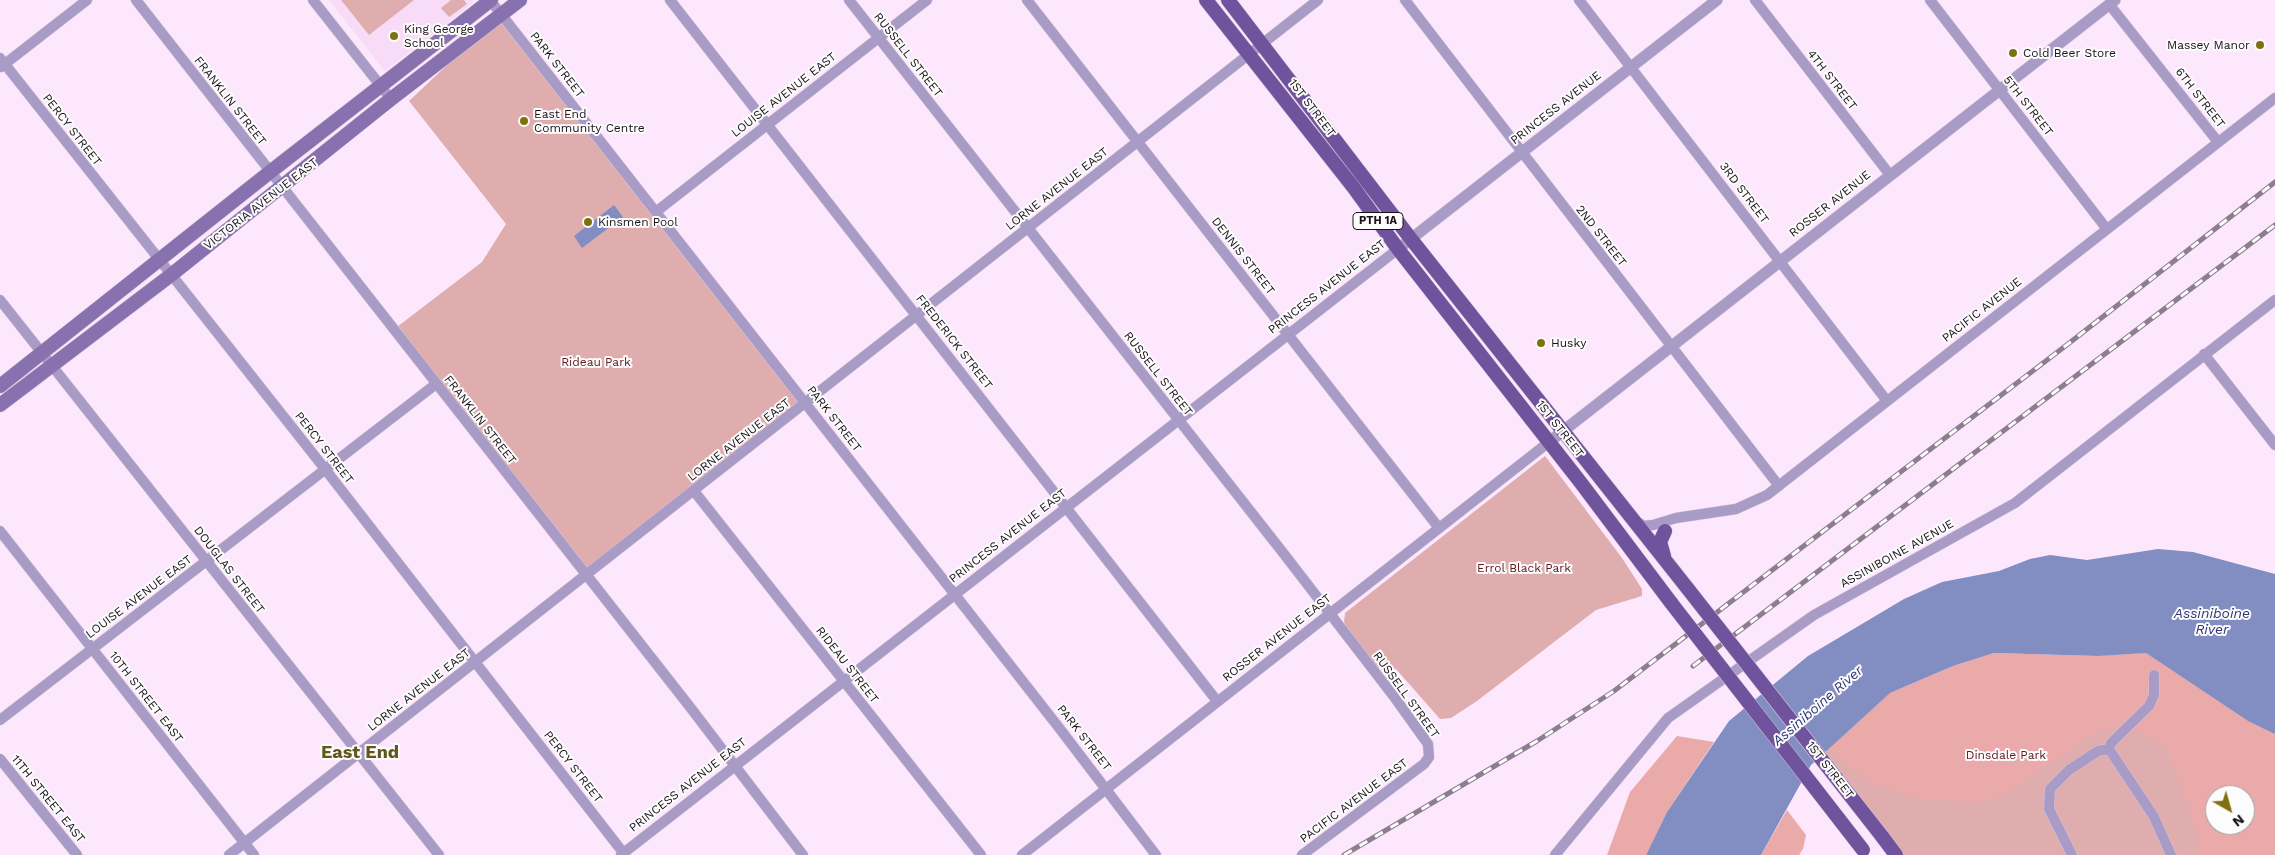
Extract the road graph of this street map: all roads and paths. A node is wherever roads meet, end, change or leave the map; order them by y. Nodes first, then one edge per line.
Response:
1 (87, 0) edge
2 (136, 0) edge
3 (313, 0) edge
4 (491, 0) edge
5 (520, 0) edge
6 (670, 0) edge
7 (849, 0) edge
8 (927, 0) edge
9 (1027, 0) edge
10 (1206, 0) edge
11 (1228, 0) edge
12 (1318, 0) edge
13 (1406, 0) edge
14 (1579, 0) edge
15 (1717, 0) edge
16 (1755, 0) edge
17 (1930, 0) edge
18 (2110, 1) edge
19 (501, 14) junction
20 (878, 38) junction
21 (1263, 44) junction
22 (1249, 54) junction
23 (2, 64) edge
24 (1632, 67) junction
25 (380, 86) junction
26 (1999, 90) junction
27 (2275, 98) edge
28 (391, 99) junction
29 (767, 124) junction
30 (1138, 142) junction
31 (2218, 142) junction
32 (1521, 153) junction
33 (270, 172) junction
34 (1890, 175) junction
35 (282, 188) junction
36 (657, 211) junction
37 (1029, 227) junction
38 (2106, 228) junction
39 (1411, 238) junction
40 (1398, 249) junction
41 (159, 261) junction
42 (1780, 261) junction
43 (171, 274) junction
44 (0, 300) edge
45 (2275, 300) edge
46 (917, 315) junction
47 (1288, 334) junction
48 (1671, 346) junction
49 (42, 354) junction
50 (2204, 354) junction
51 (52, 365) junction
52 (436, 384) junction
53 (0, 386) edge
54 (1887, 401) junction
55 (806, 404) junction
56 (0, 405) edge
57 (1179, 421) junction
58 (1562, 431) junction
59 (1549, 442) junction
60 (2275, 444) edge
61 (325, 470) junction
62 (1581, 483) junction
63 (1779, 486) junction
64 (694, 491) junction
65 (1067, 508) junction
66 (1691, 515) junction
67 (1630, 516) junction
68 (1439, 528) junction
69 (0, 531) edge
70 (1665, 531) junction
71 (1650, 542) junction
72 (206, 561) junction
73 (1667, 564) junction
74 (586, 575) junction
75 (956, 594) junction
76 (1329, 613) junction
77 (93, 648) junction
78 (476, 662) junction
79 (2154, 675) dead end
80 (845, 682) junction
81 (1217, 701) junction
82 (0, 720) edge
83 (2109, 749) junction
84 (358, 753) junction
85 (0, 758) edge
86 (734, 766) junction
87 (1420, 768) joint
88 (1106, 788) junction
89 (244, 843) junction
90 (1865, 853) edge
91 (623, 854) edge
92 (77, 855) edge
93 (228, 855) edge
94 (254, 855) edge
95 (439, 855) edge
96 (803, 855) edge
97 (981, 855) edge
98 (1022, 855) edge
99 (1156, 855) edge
100 (1302, 855) edge
101 (1555, 855) edge
102 (1896, 855) edge
103 (2072, 855) edge
104 (2171, 855) edge

1 - 23 street
2 - 33 street, FRANKLIN STREET
3 - 25 street
4 - 19 street, PARK STREET
4 - 25 main road, VICTORIA AVENUE EAST
5 - 19 main road, VICTORIA AVENUE EAST
6 - 29 street, FREDERICK STREET
7 - 20 street, RUSSELL STREET
8 - 20 street, LOUISE AVENUE EAST
9 - 30 street, DENNIS STREET
10 - 22 main road, 1ST STREET / PTH 1A
11 - 21 main road, 1ST STREET / PTH 1A
12 - 21 street, LORNE AVENUE EAST
13 - 32 street, 2ND STREET
14 - 24 street, 3RD STREET
15 - 24 street, PRINCESS AVENUE
16 - 34 street, 4TH STREET
17 - 26 street, 5TH STREET
18 - 26 street, ROSSER AVENUE
18 - 31 street, 6TH STREET
19 - 28 main road, VICTORIA AVENUE EAST
19 - 36 street, PARK STREET
20 - 29 street, LOUISE AVENUE EAST
20 - 37 street, RUSSELL STREET
21 - 22 street, LORNE AVENUE EAST
21 - 39 main road, 1ST STREET / PTH 1A
22 - 30 street, LORNE AVENUE EAST
22 - 40 main road, 1ST STREET / PTH 1A
23 - 41 street, PERCY STREET
24 - 32 street, PRINCESS AVENUE
24 - 42 street, 3RD STREET
25 - 28 street
25 - 33 main road, VICTORIA AVENUE EAST
26 - 34 street, ROSSER AVENUE
26 - 38 street, 5TH STREET
27 - 31 street, PACIFIC AVENUE
28 - 35 main road, VICTORIA AVENUE EAST
29 - 36 street, LOUISE AVENUE EAST
29 - 46 street, FREDERICK STREET
30 - 37 street, LORNE AVENUE EAST
30 - 47 street, DENNIS STREET
31 - 38 street, PACIFIC AVENUE
32 - 39 street, PRINCESS AVENUE
32 - 48 street, 2ND STREET
33 - 35 street, FRANKLIN STREET
33 - 41 main road, VICTORIA AVENUE EAST
34 - 42 street, ROSSER AVENUE
35 - 43 main road, VICTORIA AVENUE EAST
35 - 52 street, FRANKLIN STREET
36 - 55 street, PARK STREET
37 - 46 street, LORNE AVENUE EAST
37 - 57 street, RUSSELL STREET
38 - 54 street, PACIFIC AVENUE
39 - 40 street, PRINCESS AVENUE EAST
39 - 58 main road, 1ST STREET / PTH 1A
40 - 47 street, PRINCESS AVENUE EAST
40 - 59 main road, 1ST STREET / PTH 1A
41 - 43 street, PERCY STREET
41 - 49 main road, VICTORIA AVENUE EAST
42 - 48 street, ROSSER AVENUE
42 - 54 street, 3RD STREET
43 - 51 main road, VICTORIA AVENUE EAST
43 - 61 street, PERCY STREET
44 - 49 street, DOUGLAS STREET
45 - 50 street, ASSINIBOINE AVENUE
46 - 55 street, LORNE AVENUE EAST
46 - 65 street, FREDERICK STREET
47 - 57 street, PRINCESS AVENUE EAST
47 - 68 street, DENNIS STREET
48 - 58 street, ROSSER AVENUE
48 - 63 street, 2ND STREET
49 - 51 street, DOUGLAS STREET
49 - 53 main road, VICTORIA AVENUE EAST
50 - 60 street
50 - 101 street, ASSINIBOINE AVENUE
51 - 56 main road, VICTORIA AVENUE EAST
51 - 72 street, DOUGLAS STREET
52 - 61 street, LOUISE AVENUE EAST
52 - 74 street, FRANKLIN STREET
54 - 63 street, PACIFIC AVENUE
55 - 64 street, LORNE AVENUE EAST
55 - 75 street, PARK STREET
57 - 65 street, PRINCESS AVENUE EAST
57 - 76 street, RUSSELL STREET
58 - 59 street, ROSSER AVENUE
58 - 67 main road, 1ST STREET / PTH 1A
59 - 62 main road, 1ST STREET / PTH 1A
59 - 68 street, ROSSER AVENUE EAST
61 - 72 street, LOUISE AVENUE EAST
61 - 78 street, PERCY STREET
62 - 71 main road
62 - 90 main road, 1ST STREET, bridge
63 - 66 street, PACIFIC AVENUE
64 - 74 street, LORNE AVENUE EAST
64 - 80 street, RIDEAU STREET
65 - 75 street, PRINCESS AVENUE EAST
65 - 81 street, FREDERICK STREET
66 - 67 street, PACIFIC AVENUE
66 - 70 street, PACIFIC AVENUE
67 - 71 main road, 1ST STREET / PTH 1A
68 - 76 street, ROSSER AVENUE EAST
69 - 77 street, 10TH STREET EAST
70 - 71 street, PACIFIC AVENUE
70 - 73 main road
71 - 73 main road, 1ST STREET / PTH 1A
72 - 77 street, LOUISE AVENUE EAST
72 - 84 street, DOUGLAS STREET
73 - 102 main road, 1ST STREET / PTH 1A, bridge
74 - 78 street, LORNE AVENUE EAST
74 - 86 street, FRANKLIN STREET
75 - 80 street, PRINCESS AVENUE EAST
75 - 88 street, PARK STREET
76 - 81 street, ROSSER AVENUE EAST
76 - 87 street, RUSSELL STREET
77 - 82 street, LOUISE AVENUE EAST
77 - 89 street, 10TH STREET EAST
78 - 84 street, LORNE AVENUE EAST
78 - 91 street, PERCY STREET
79 - 83 street
80 - 86 street, PRINCESS AVENUE EAST
80 - 97 street, RIDEAU STREET
81 - 88 street, ROSSER AVENUE EAST
83 - 103 street
83 - 104 street
84 - 89 street, LORNE AVENUE EAST
84 - 95 street, DOUGLAS STREET
85 - 92 street, 11TH STREET EAST
86 - 91 street, PRINCESS AVENUE EAST
86 - 96 street, FRANKLIN STREET
87 - 100 street, PACIFIC AVENUE EAST
88 - 98 street, ROSSER AVENUE EAST
88 - 99 street, PARK STREET
89 - 93 street, LORNE AVENUE EAST
89 - 94 street, 10TH STREET EAST

